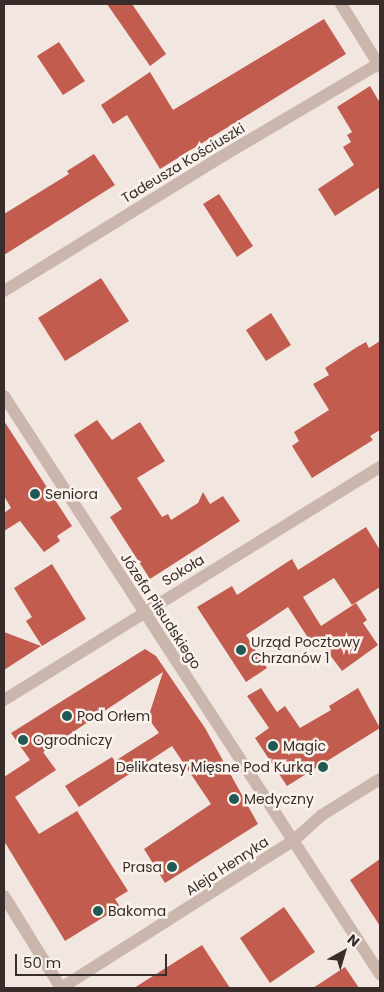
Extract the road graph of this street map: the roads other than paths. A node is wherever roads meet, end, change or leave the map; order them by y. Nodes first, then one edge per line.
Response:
1 (341, 4) edge
2 (380, 65) edge
3 (4, 291) edge
4 (4, 396) edge
5 (380, 467) edge
6 (144, 612) junction
7 (4, 700) edge
8 (380, 779) edge
9 (293, 841) junction
10 (4, 896) edge
11 (380, 974) edge
12 (61, 988) edge

1 - 2 street
2 - 3 street, Tadeusza Kościuszki
4 - 6 street, Józefa Piłsudskiego
5 - 6 street, Sokoła
6 - 7 street, Sokoła
6 - 9 street, Józefa Piłsudskiego
8 - 9 street, Aleja Henryka
9 - 11 street, Józefa Piłsudskiego
9 - 12 street, Aleja Henryka
10 - 12 street

